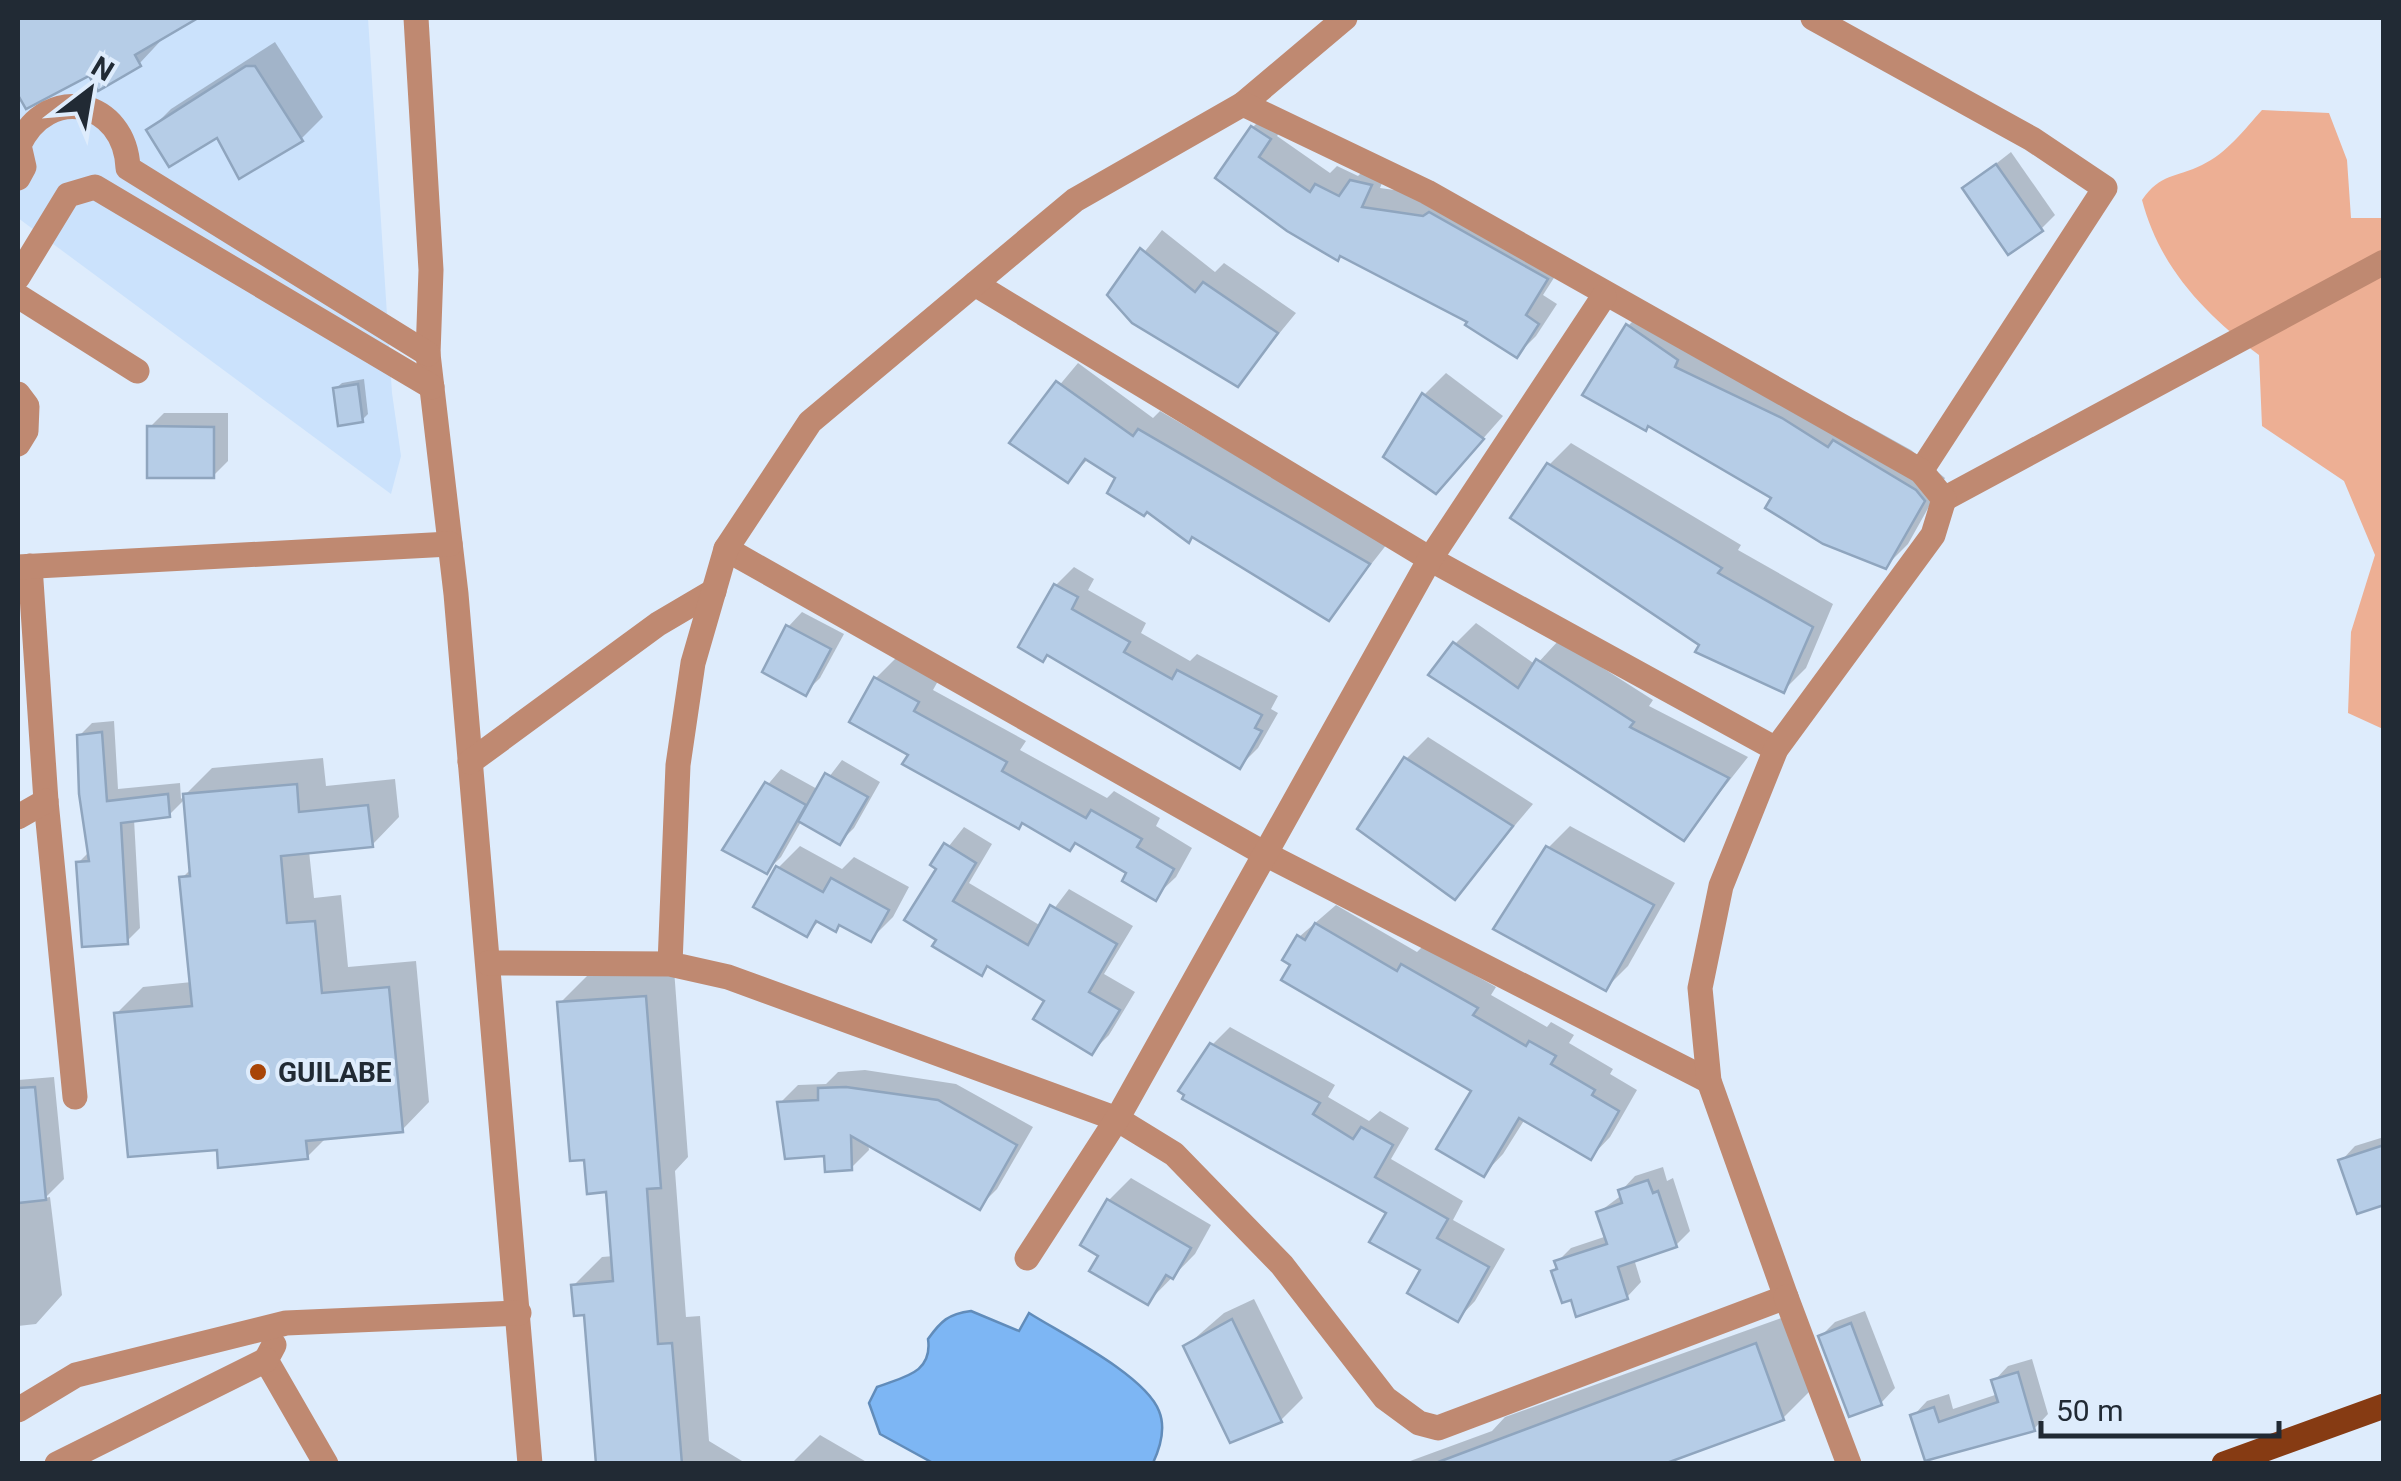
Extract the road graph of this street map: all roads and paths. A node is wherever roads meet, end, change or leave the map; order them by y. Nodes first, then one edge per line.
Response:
1 (416, 18) edge
2 (1344, 18) edge
3 (1813, 18) edge
4 (1243, 104) junction
5 (18, 178) edge
6 (2384, 262) edge
7 (18, 276) edge
8 (975, 284) junction
9 (18, 296) edge
10 (1604, 296) junction
11 (428, 354) junction
12 (138, 371) dead end
13 (432, 386) junction
14 (18, 394) edge
15 (18, 444) edge
16 (1921, 472) junction
17 (1944, 499) junction
18 (450, 544) junction
19 (726, 550) junction
20 (1430, 559) junction
21 (24, 566) edge
22 (714, 592) junction
23 (1776, 749) junction
24 (470, 762) junction
25 (46, 801) junction
26 (18, 816) edge
27 (1266, 854) junction
28 (488, 963) junction
29 (670, 964) junction
30 (1709, 1081) junction
31 (76, 1096) dead end
32 (1117, 1119) junction
33 (1027, 1258) dead end
34 (1786, 1297) junction
35 (518, 1313) junction
36 (286, 1323) junction
37 (266, 1360) junction
38 (2384, 1406) edge
39 (18, 1410) edge
40 (57, 1464) edge
41 (326, 1464) edge
42 (530, 1464) edge
43 (1849, 1464) edge
44 (2224, 1464) edge

1 - 11 street
2 - 4 street
3 - 16 street
4 - 8 street
4 - 10 street
5 - 11 street
6 - 17 street
7 - 13 street
8 - 19 street
8 - 20 street
9 - 12 street
10 - 16 street
10 - 20 street
11 - 13 street
13 - 18 street
14 - 15 street
16 - 17 street
17 - 23 street
18 - 21 street
18 - 24 street
19 - 22 street
19 - 27 street
20 - 23 street
20 - 27 street
21 - 25 street
22 - 24 street
22 - 29 street
23 - 30 street
24 - 28 street
25 - 26 street
25 - 31 street
27 - 30 street
27 - 32 street
28 - 29 street
28 - 35 street
29 - 32 street
30 - 34 street
32 - 33 street
32 - 34 street
34 - 43 street
35 - 36 street
35 - 42 street
36 - 37 street
36 - 39 street
37 - 40 street
37 - 41 street
38 - 44 main road

